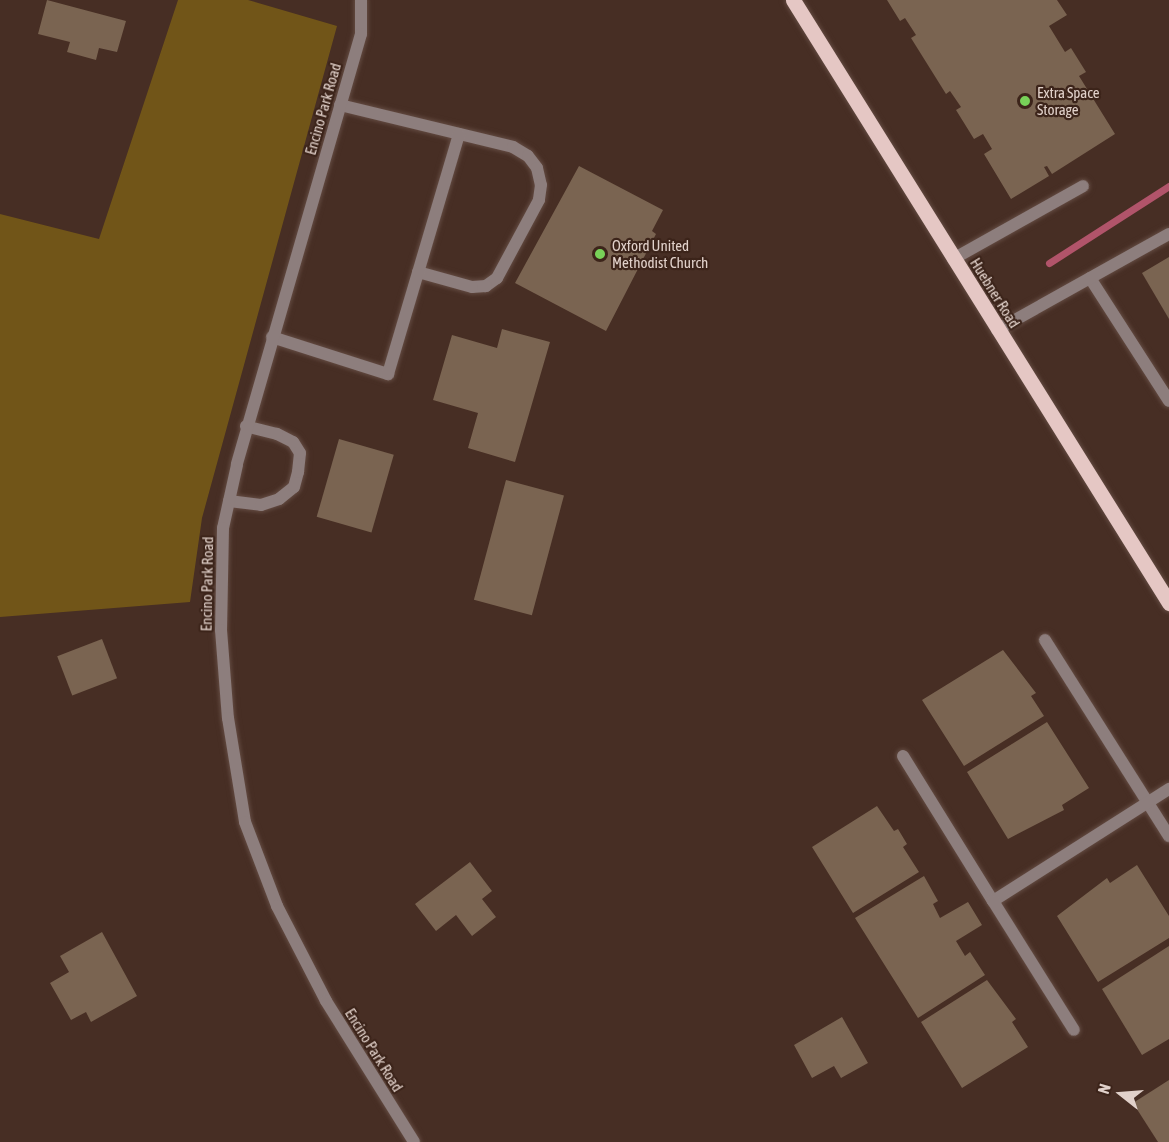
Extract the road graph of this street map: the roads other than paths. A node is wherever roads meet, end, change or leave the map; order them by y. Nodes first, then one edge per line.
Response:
1 (361, 0) edge
2 (793, 0) edge
3 (340, 105) junction
4 (459, 134) junction
5 (1083, 186) dead end
6 (1169, 234) edge
7 (953, 259) junction
8 (418, 272) junction
9 (1090, 278) junction
10 (997, 330) junction
11 (272, 337) junction
12 (1169, 401) edge
13 (246, 426) junction
14 (229, 501) junction
15 (1169, 603) edge
16 (1045, 640) dead end
17 (903, 756) dead end
18 (1169, 789) edge
19 (1148, 802) junction
20 (1169, 836) edge
21 (993, 901) junction
22 (1074, 1030) dead end
23 (414, 1142) edge

1 - 3 street, Encino Park Road
2 - 7 main road, Huebner Road
3 - 4 street
3 - 11 street, Encino Park Road
4 - 8 street
4 - 8 street
5 - 7 street
6 - 9 street
7 - 10 main road, Huebner Road
8 - 11 street
9 - 10 street
9 - 12 street
10 - 15 main road, Huebner Road
11 - 13 street, Encino Park Road
13 - 14 street, Encino Park Road
13 - 14 street
14 - 23 street, Encino Park Road
16 - 19 street
17 - 21 street
18 - 19 street
19 - 20 street
19 - 21 street
21 - 22 street

